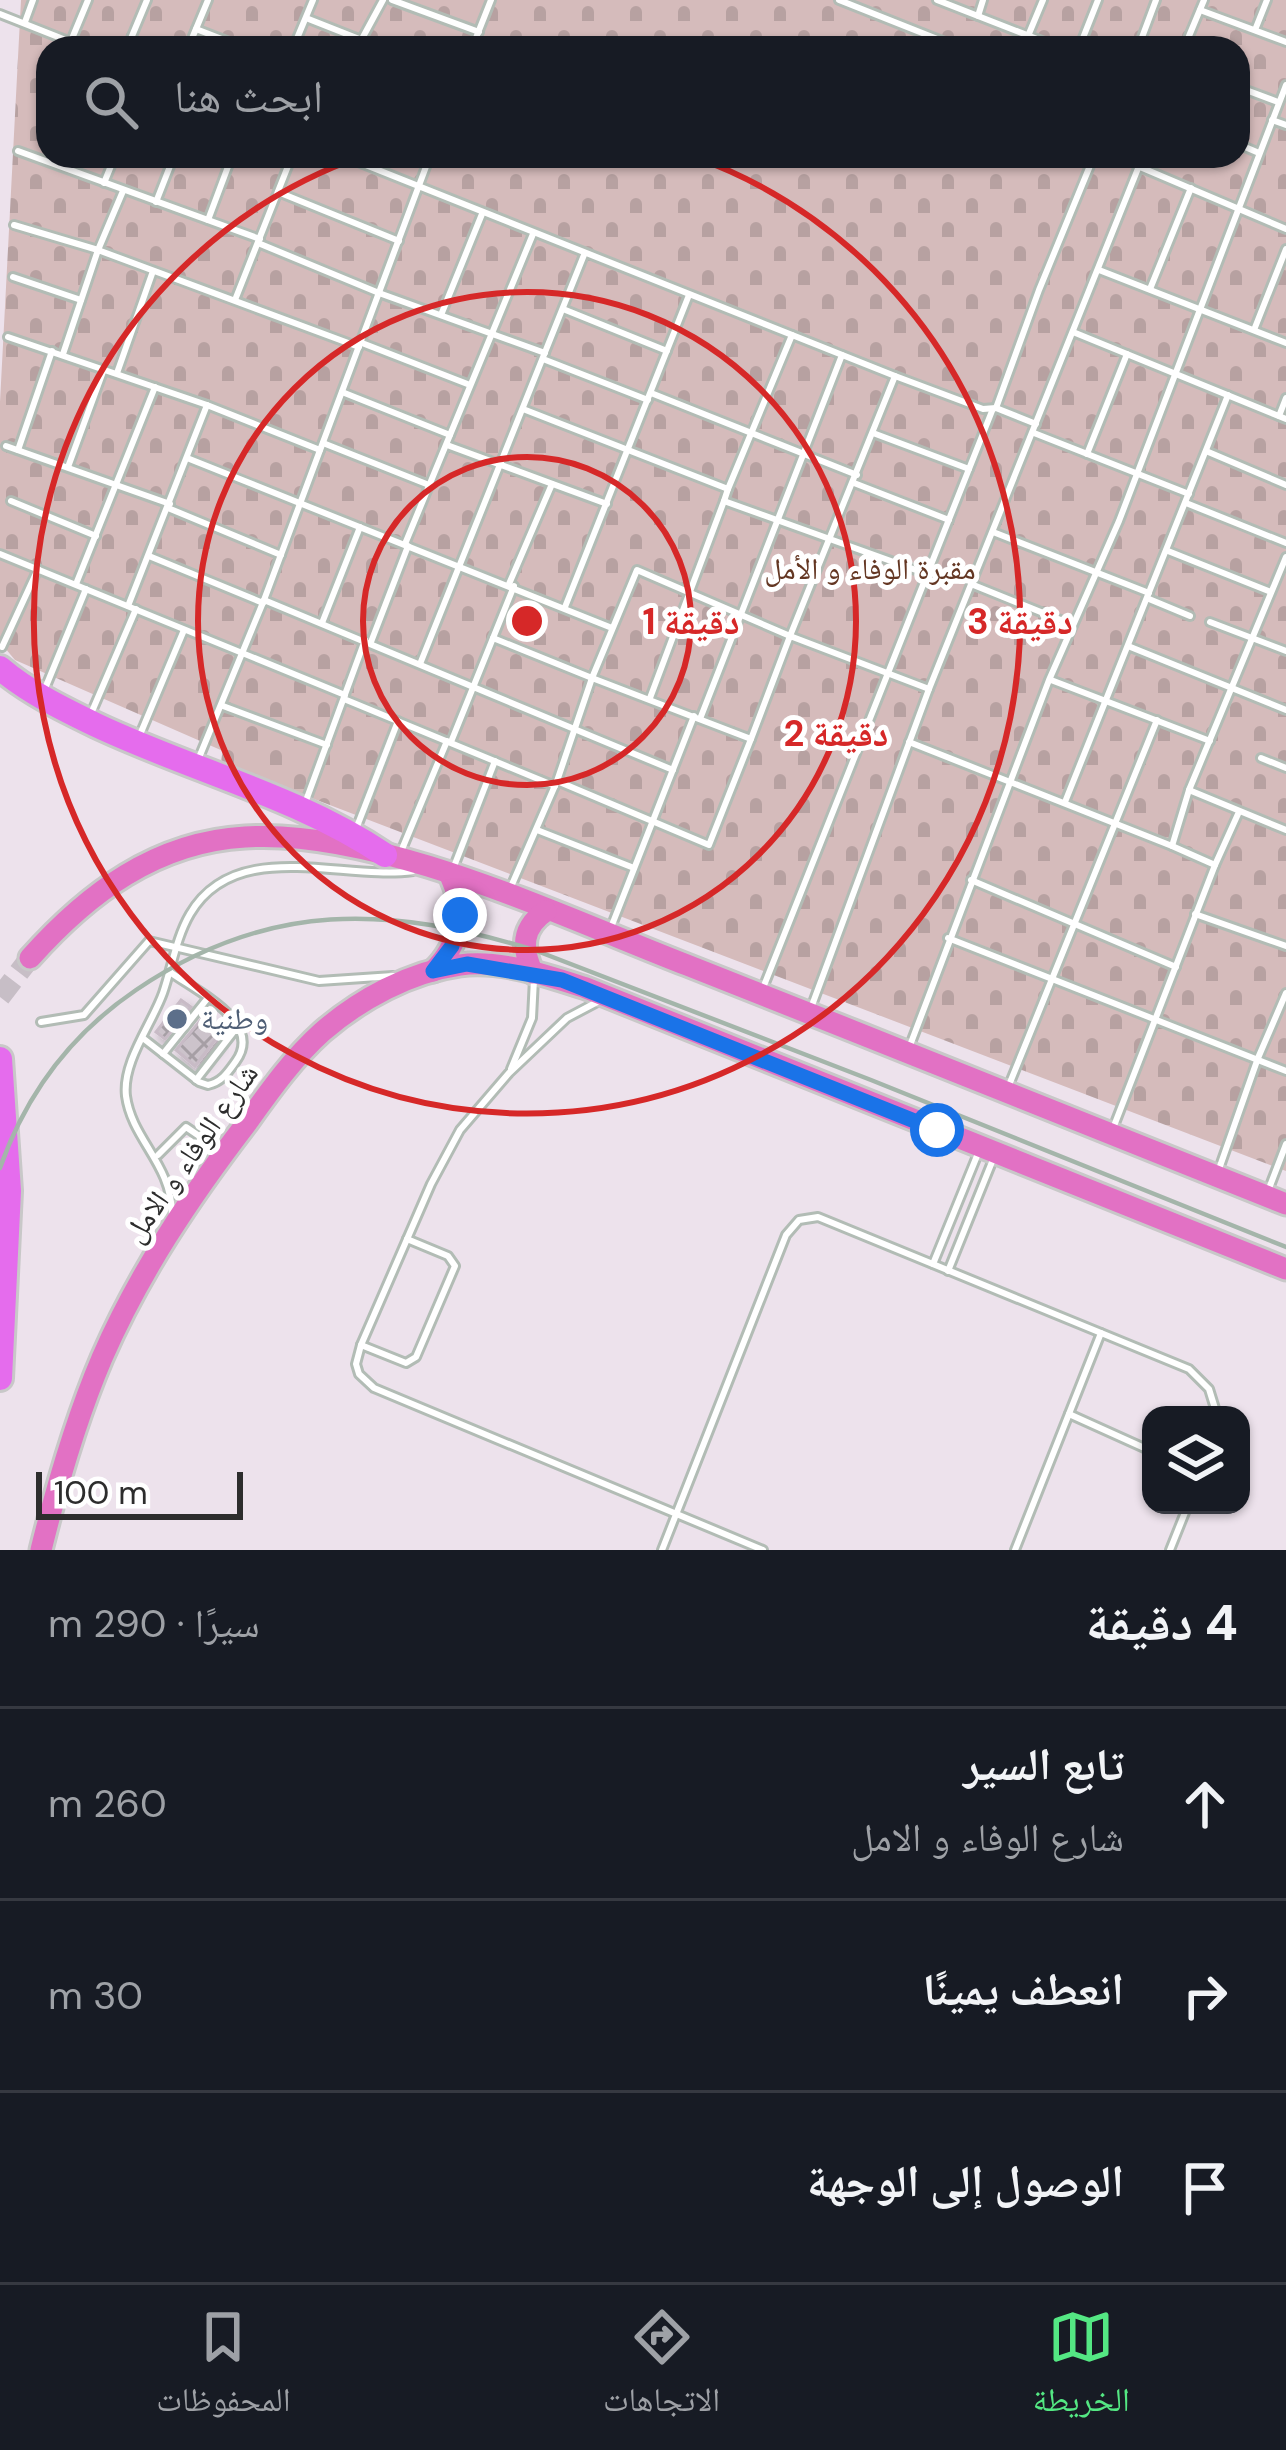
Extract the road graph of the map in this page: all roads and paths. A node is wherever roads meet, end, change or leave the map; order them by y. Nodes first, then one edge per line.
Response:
1 (33, 0) edge
2 (88, 0) edge
3 (147, 0) edge
4 (208, 0) edge
5 (313, 0) edge
6 (387, 0) edge
7 (491, 0) edge
8 (839, 0) edge
9 (937, 0) edge
10 (983, 0) edge
11 (1043, 0) edge
12 (1098, 0) edge
13 (1156, 0) edge
14 (1204, 0) edge
15 (1267, 0) edge
16 (1200, 10) junction
17 (0, 14) edge
18 (978, 16) junction
19 (306, 18) junction
20 (25, 22) junction
21 (196, 29) junction
22 (1255, 30) junction
23 (478, 32) junction
24 (57, 36) edge
25 (73, 36) edge
26 (132, 36) edge
27 (193, 36) edge
28 (214, 36) edge
29 (298, 36) edge
30 (343, 36) edge
31 (364, 36) edge
32 (476, 36) edge
33 (930, 36) edge
34 (1028, 36) joint
35 (1084, 36) edge
36 (1142, 36) edge
37 (1189, 36) edge
38 (1286, 42) edge
39 (1286, 85) edge
40 (1250, 92) edge
41 (1278, 102) junction
42 (1272, 120) junction
43 (1286, 124) edge
44 (1250, 150) edge
45 (18, 151) dead end
46 (1259, 153) junction
47 (36, 155) edge
48 (74, 168) edge
49 (110, 168) edge
50 (169, 168) edge
51 (228, 168) edge
52 (287, 168) edge
53 (370, 168) edge
54 (426, 168) edge
55 (1089, 168) edge
56 (1138, 168) edge
57 (1144, 168) edge
58 (104, 182) junction
59 (1191, 188) junction
60 (419, 189) junction
61 (123, 190) junction
62 (278, 192) junction
63 (156, 202) junction
64 (1239, 208) junction
65 (482, 214) junction
66 (208, 220) junction
67 (14, 225) dead end
68 (1286, 229) edge
69 (533, 234) junction
70 (259, 241) junction
71 (399, 241) junction
72 (1286, 249) edge
73 (98, 250) junction
74 (585, 254) junction
75 (1098, 270) junction
76 (153, 271) junction
77 (13, 278) dead end
78 (1150, 289) junction
79 (379, 293) junction
80 (689, 295) junction
81 (81, 300) junction
82 (236, 300) junction
83 (563, 309) junction
84 (1198, 309) junction
85 (441, 315) junction
86 (1253, 330) junction
87 (1073, 332) junction
88 (492, 333) junction
89 (792, 335) junction
90 (8, 337) dead end
91 (1286, 343) edge
92 (359, 345) junction
93 (52, 351) junction
94 (667, 351) junction
95 (63, 354) junction
96 (1127, 354) junction
97 (842, 355) junction
98 (544, 356) junction
99 (104, 369) junction
100 (1174, 373) junction
101 (117, 374) junction
102 (895, 376) junction
103 (470, 385) junction
104 (155, 387) junction
105 (342, 392) junction
106 (1228, 395) junction
107 (649, 397) junction
108 (1286, 398) edge
109 (207, 405) junction
110 (523, 409) junction
111 (994, 410) junction
112 (1282, 417) edge
113 (1036, 429) junction
114 (874, 433) junction
115 (751, 434) junction
116 (450, 435) junction
117 (446, 444) junction
118 (6, 446) dead end
119 (322, 446) junction
120 (18, 450) junction
121 (628, 450) junction
122 (1206, 451) junction
123 (804, 454) junction
124 (1088, 454) junction
125 (187, 458) junction
126 (501, 465) junction
127 (67, 468) junction
128 (969, 469) junction
129 (1136, 472) junction
130 (855, 479) junction
131 (552, 484) junction
132 (1286, 484) edge
133 (117, 485) junction
134 (429, 485) junction
135 (728, 489) junction
136 (1189, 494) junction
137 (11, 501) dead end
138 (724, 501) junction
139 (300, 503) junction
140 (1186, 503) junction
141 (607, 504) junction
142 (169, 506) junction
143 (778, 520) junction
144 (949, 520) junction
145 (360, 527) junction
146 (992, 532) junction
147 (96, 536) junction
148 (830, 538) junction
149 (1286, 543) edge
150 (407, 545) junction
151 (1167, 550) junction
152 (0, 554) edge
153 (281, 555) junction
154 (148, 556) junction
155 (1286, 557) edge
156 (461, 566) junction
157 (38, 569) junction
158 (1097, 572) junction
159 (927, 574) junction
160 (971, 584) junction
161 (76, 585) junction
162 (512, 585) junction
163 (86, 589) junction
164 (1270, 592) junction
165 (691, 593) junction
166 (1149, 596) junction
167 (263, 602) junction
168 (566, 607) junction
169 (132, 608) junction
170 (742, 615) junction
171 (1190, 616) dead end
172 (322, 622) junction
173 (1210, 622) dead end
174 (1073, 625) junction
175 (612, 628) junction
176 (184, 630) junction
177 (790, 635) junction
178 (493, 638) junction
179 (1251, 638) junction
180 (368, 641) junction
181 (1128, 646) junction
182 (1286, 651) edge
183 (242, 653) junction
184 (1, 657) edge
185 (420, 664) junction
186 (887, 673) junction
187 (592, 678) junction
188 (1049, 680) junction
189 (473, 687) junction
190 (1232, 688) junction
191 (929, 689) junction
192 (42, 696) junction
193 (344, 697) junction
194 (650, 698) junction
195 (1106, 700) junction
196 (222, 706) junction
197 (1286, 710) edge
198 (697, 717) junction
199 (1156, 720) junction
200 (88, 721) junction
201 (398, 721) junction
202 (574, 731) junction
203 (751, 739) junction
204 (449, 741) junction
205 (909, 742) junction
206 (1210, 742) junction
207 (136, 744) junction
208 (327, 745) junction
209 (1261, 758) dead end
210 (495, 761) junction
211 (1286, 768) edge
212 (195, 769) junction
213 (673, 770) junction
214 (1010, 781) junction
215 (556, 783) junction
216 (1190, 790) junction
217 (1065, 802) junction
218 (303, 809) junction
219 (1239, 812) junction
220 (653, 821) junction
221 (1116, 822) junction
222 (536, 829) junction
223 (1286, 830) edge
224 (354, 835) junction
225 (1172, 846) junction
226 (391, 857) junction
227 (1215, 865) junction
228 (634, 868) junction
229 (440, 871) junction
230 (971, 880) junction
231 (507, 896) junction
232 (546, 911) junction
233 (1195, 914) junction
234 (1074, 926) junction
235 (608, 934) junction
236 (948, 938) junction
237 (1286, 946) edge
238 (177, 949) junction
239 (30, 958) tunnel mouth
240 (1176, 968) junction
241 (170, 972) junction
242 (533, 973) junction
243 (423, 974) junction
244 (1052, 979) junction
245 (1286, 993) edge
246 (761, 994) junction
247 (613, 998) junction
248 (206, 999) junction
249 (808, 1013) junction
250 (1156, 1018) junction
251 (41, 1022) dead end
252 (239, 1024) junction
253 (144, 1039) junction
254 (907, 1053) junction
255 (163, 1054) junction
256 (1258, 1058) junction
257 (0, 1059) edge
258 (1286, 1071) edge
259 (509, 1072) junction
260 (196, 1079) junction
261 (1006, 1093) junction
262 (1111, 1134) junction
263 (1286, 1144) edge
264 (988, 1151) junction
265 (224, 1153) junction
266 (157, 1156) junction
267 (1216, 1176) junction
268 (1276, 1200) edge
269 (170, 1230) junction
270 (407, 1239) junction
271 (933, 1264) junction
272 (1286, 1269) edge
273 (948, 1270) junction
274 (1101, 1333) junction
275 (361, 1345) junction
276 (0, 1378) edge
277 (1214, 1406) edge
278 (1069, 1414) junction
279 (1142, 1446) edge
280 (1184, 1514) edge
281 (676, 1516) junction
282 (41, 1550) edge
283 (662, 1550) edge
284 (763, 1550) edge
285 (1015, 1550) edge
286 (1170, 1550) edge

1 - 20 lane
2 - 25 lane
3 - 26 lane
4 - 21 lane
5 - 19 lane
6 - 23 lane
6 - 31 lane
7 - 23 lane
8 - 33 lane
9 - 18 lane
10 - 18 lane
11 - 34 lane
12 - 35 lane
13 - 36 lane
14 - 16 lane
15 - 22 lane
16 - 22 lane
16 - 37 lane
17 - 20 lane
18 - 34 lane
19 - 29 lane
19 - 30 lane
20 - 24 lane
21 - 27 lane
21 - 28 lane
22 - 38 lane
23 - 32 lane
39 - 41 lane
40 - 41 lane
41 - 42 lane
42 - 43 lane
42 - 46 lane
44 - 46 lane
45 - 47 lane
46 - 64 lane
48 - 58 lane
49 - 58 lane
50 - 63 lane
51 - 66 lane
52 - 62 lane
53 - 60 lane
54 - 60 lane
55 - 111 lane
56 - 75 lane
57 - 59 lane
58 - 61 lane
59 - 64 lane
59 - 78 lane
60 - 65 lane
60 - 71 lane
61 - 63 lane
61 - 73 lane
62 - 70 lane
62 - 71 lane
63 - 66 lane
64 - 68 lane
64 - 84 lane
65 - 69 lane
65 - 85 lane
66 - 70 lane
67 - 73 lane
69 - 74 lane
69 - 88 lane
70 - 79 lane
70 - 82 lane
71 - 79 lane
72 - 86 lane
73 - 76 lane
73 - 81 lane
74 - 80 lane
74 - 83 lane
75 - 78 lane
75 - 87 lane
76 - 82 lane
76 - 101 lane
77 - 81 lane
78 - 84 lane
79 - 85 lane
79 - 92 lane
80 - 89 lane
80 - 94 lane
81 - 95 lane
82 - 92 lane
83 - 94 lane
83 - 98 lane
84 - 86 lane
84 - 100 lane
85 - 88 lane
86 - 91 lane
87 - 96 lane
87 - 113 lane
88 - 98 lane
88 - 103 lane
89 - 97 lane
89 - 115 lane
90 - 93 lane
92 - 103 lane
92 - 105 lane
93 - 95 lane
93 - 120 lane
94 - 107 lane
95 - 99 lane
96 - 100 lane
96 - 124 lane
97 - 102 lane
97 - 123 lane
98 - 107 lane
98 - 110 lane
99 - 101 lane
99 - 127 lane
100 - 106 lane
100 - 129 lane
101 - 104 lane
102 - 111 lane
102 - 114 lane
103 - 116 lane
104 - 109 lane
104 - 133 lane
105 - 116 lane
105 - 119 lane
106 - 112 lane
106 - 122 lane
107 - 115 lane
107 - 121 lane
108 - 112 lane
109 - 119 lane
109 - 125 lane
110 - 121 lane
110 - 126 lane
111 - 113 lane
111 - 128 lane
113 - 124 lane
113 - 146 lane
114 - 128 lane
114 - 130 lane
115 - 123 lane
115 - 135 lane
116 - 117 lane
117 - 126 lane
117 - 134 lane
118 - 120 lane
119 - 134 lane
119 - 139 lane
120 - 127 lane
121 - 135 lane
121 - 141 lane
122 - 132 lane
122 - 136 lane
123 - 130 lane
123 - 143 lane
124 - 129 lane
125 - 139 lane
125 - 142 lane
126 - 131 lane
126 - 156 lane
127 - 133 lane
128 - 144 lane
129 - 136 lane
129 - 158 lane
130 - 144 lane
130 - 148 lane
131 - 141 lane
131 - 162 lane
133 - 142 lane
133 - 147 lane
134 - 150 lane
135 - 138 lane
136 - 140 lane
137 - 147 lane
138 - 143 lane
138 - 165 lane
139 - 145 lane
139 - 153 lane
140 - 149 lane
140 - 151 lane
141 - 168 lane
142 - 153 lane
142 - 154 lane
143 - 148 lane
143 - 170 lane
144 - 159 lane
145 - 150 lane
145 - 172 lane
146 - 158 lane
146 - 160 lane
147 - 161 lane
148 - 159 lane
148 - 177 lane
150 - 156 lane
150 - 180 lane
151 - 164 lane
151 - 166 lane
152 - 157 lane
153 - 167 lane
154 - 167 lane
154 - 169 lane
155 - 164 lane
156 - 162 lane
156 - 185 lane
157 - 161 lane
157 - 184 lane
158 - 166 lane
158 - 174 lane
159 - 186 lane
160 - 174 lane
160 - 191 lane
161 - 163 lane
162 - 168 lane
162 - 178 lane
163 - 169 lane
163 - 192 lane
164 - 179 lane
165 - 170 lane
165 - 175 lane
165 - 194 lane
166 - 171 lane
166 - 181 lane
167 - 172 lane
167 - 183 lane
168 - 175 lane
169 - 176 lane
169 - 200 lane
170 - 177 lane
170 - 198 lane
172 - 180 lane
173 - 179 lane
174 - 188 lane
175 - 187 lane
176 - 183 lane
176 - 207 lane
177 - 186 lane
177 - 203 lane
178 - 187 lane
178 - 189 lane
179 - 182 lane
179 - 190 lane
180 - 185 lane
180 - 193 lane
181 - 190 lane
181 - 195 lane
183 - 193 lane
183 - 196 lane
184 - 192 highway
185 - 189 lane
186 - 191 lane
186 - 246 lane
187 - 194 lane
187 - 202 lane
188 - 195 lane
188 - 214 lane
189 - 202 lane
189 - 204 lane
190 - 197 lane
190 - 206 lane
191 - 205 lane
192 - 200 highway
193 - 201 lane
193 - 208 lane
194 - 198 lane
195 - 199 lane
195 - 217 lane
196 - 208 lane
196 - 212 lane
198 - 203 lane
198 - 213 lane
199 - 206 lane
199 - 221 lane
200 - 207 highway
201 - 204 lane
201 - 224 lane
202 - 213 lane
202 - 215 lane
203 - 220 lane
204 - 210 lane
204 - 226 lane
205 - 214 lane
205 - 249 lane
206 - 216 lane
207 - 212 highway
208 - 218 lane
209 - 211 lane
210 - 215 lane
210 - 229 lane
212 - 218 highway
213 - 220 lane
214 - 217 lane
214 - 230 lane
215 - 220 lane
215 - 222 lane
216 - 219 lane
216 - 225 lane
217 - 221 lane
218 - 224 highway
219 - 223 lane
219 - 227 lane
220 - 228 lane
221 - 225 lane
221 - 234 lane
222 - 228 lane
222 - 231 lane
224 - 226 highway
225 - 227 lane
226 - 229 main road
226 - 239 main road
227 - 233 lane
228 - 235 lane
229 - 231 main road
229 - 238 lane
229 - 243 main road
230 - 234 lane
230 - 236 lane
231 - 232 main road
232 - 235 main road
232 - 242 main road
233 - 237 lane
233 - 240 lane
234 - 240 lane
234 - 244 lane
235 - 246 main road
236 - 244 lane
236 - 254 lane
238 - 241 lane
238 - 243 lane
238 - 251 lane
240 - 250 lane
241 - 248 lane
241 - 253 lane
242 - 243 main road, شارع الوفاء و الامل
242 - 247 main road, شارع الوفاء و الامل
242 - 259 lane
243 - 265 main road, شارع الوفاء و الامل
244 - 250 lane
244 - 261 lane
245 - 256 lane
246 - 249 main road
247 - 259 lane
247 - 264 main road, شارع الوفاء و الامل
248 - 252 lane
248 - 255 lane
249 - 254 main road
250 - 256 lane
250 - 262 lane
252 - 260 lane
252 - 260 lane
253 - 255 lane
253 - 266 lane
254 - 261 main road
255 - 260 lane
256 - 258 lane
256 - 267 lane
257 - 276 highway
259 - 270 lane
261 - 262 main road
262 - 267 main road
263 - 268 lane
264 - 271 lane
264 - 272 main road, شارع الوفاء و الامل
264 - 273 lane
265 - 266 lane
265 - 269 main road, شارع الوفاء و الامل
266 - 269 lane
267 - 268 main road
269 - 282 main road, شارع الوفاء و الامل
270 - 275 lane
270 - 275 lane
271 - 273 lane
271 - 281 lane
273 - 274 lane
274 - 277 lane
274 - 278 lane
275 - 281 lane
278 - 279 lane
278 - 285 lane
280 - 286 lane
281 - 283 lane
281 - 284 lane

